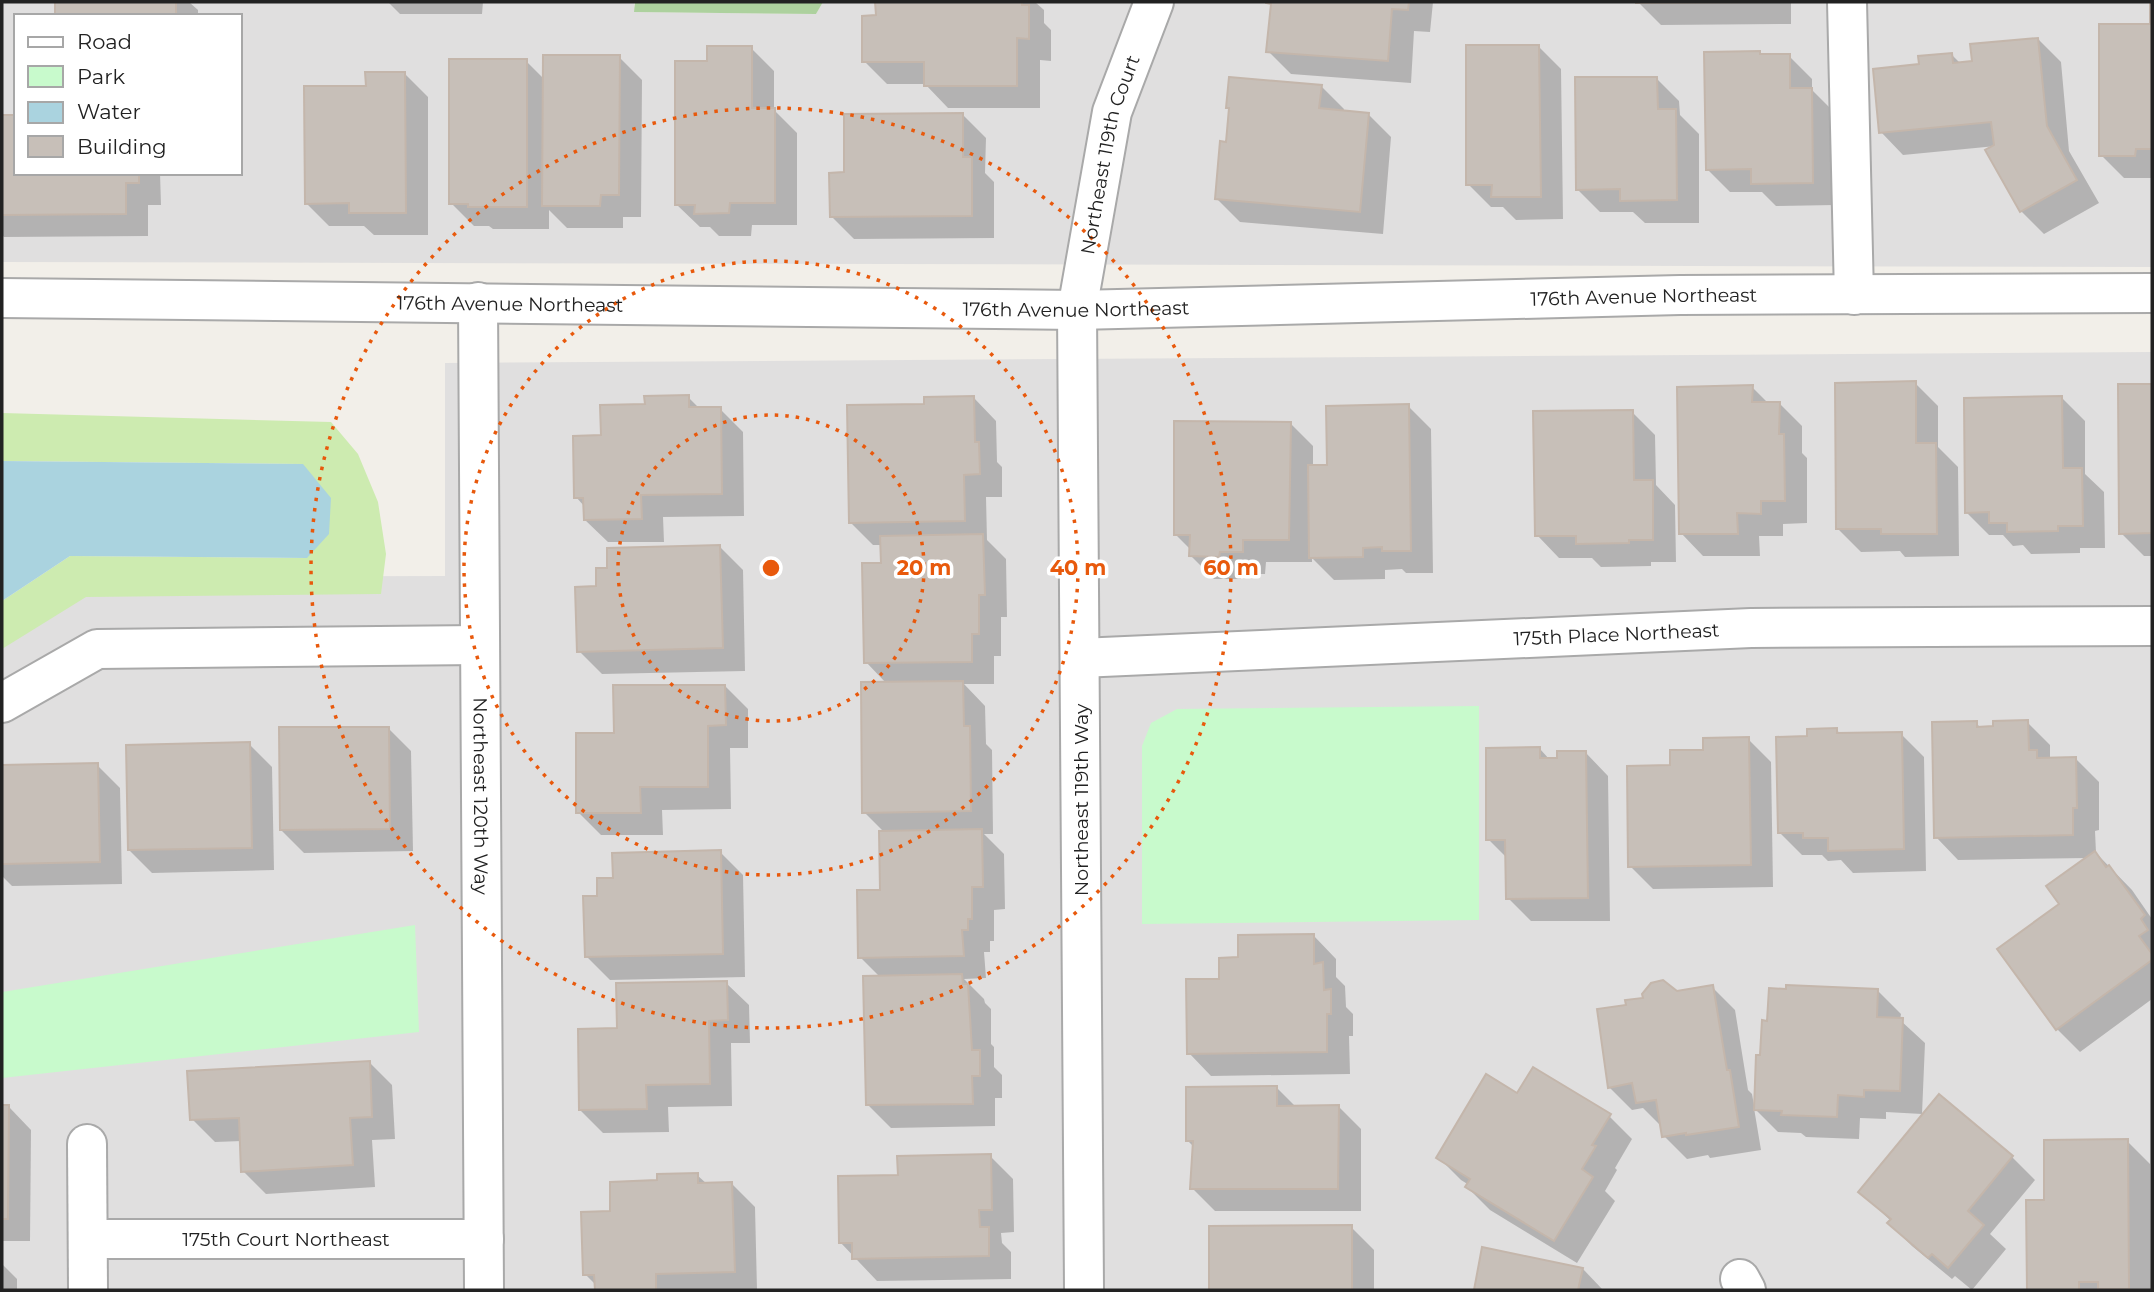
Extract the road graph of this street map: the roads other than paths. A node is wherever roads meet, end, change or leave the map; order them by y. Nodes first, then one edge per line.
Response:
1 (1154, 2) edge
2 (1847, 2) edge
3 (2152, 293) edge
4 (1854, 295) junction
5 (2, 298) edge
6 (478, 302) junction
7 (1077, 310) junction
8 (2152, 626) edge
9 (479, 645) junction
10 (1080, 658) junction
11 (2, 704) edge
12 (88, 1144) dead end
13 (88, 1239) junction
14 (484, 1239) junction
15 (88, 1290) edge
16 (484, 1290) edge
17 (1084, 1290) edge

1 - 7 street, Northeast 119th Court
2 - 4 street
3 - 4 street, 176th Avenue Northeast
4 - 7 street, 176th Avenue Northeast
5 - 6 street, 176th Avenue Northeast
6 - 7 street, 176th Avenue Northeast
6 - 9 street, Northeast 120th Way
7 - 10 street, Northeast 119th Way
8 - 10 street, 175th Place Northeast
9 - 11 street
9 - 14 street, Northeast 120th Way
10 - 17 street, Northeast 119th Way
12 - 13 street
13 - 14 street, 175th Court Northeast
13 - 15 street
14 - 16 street, Northeast 120th Way

